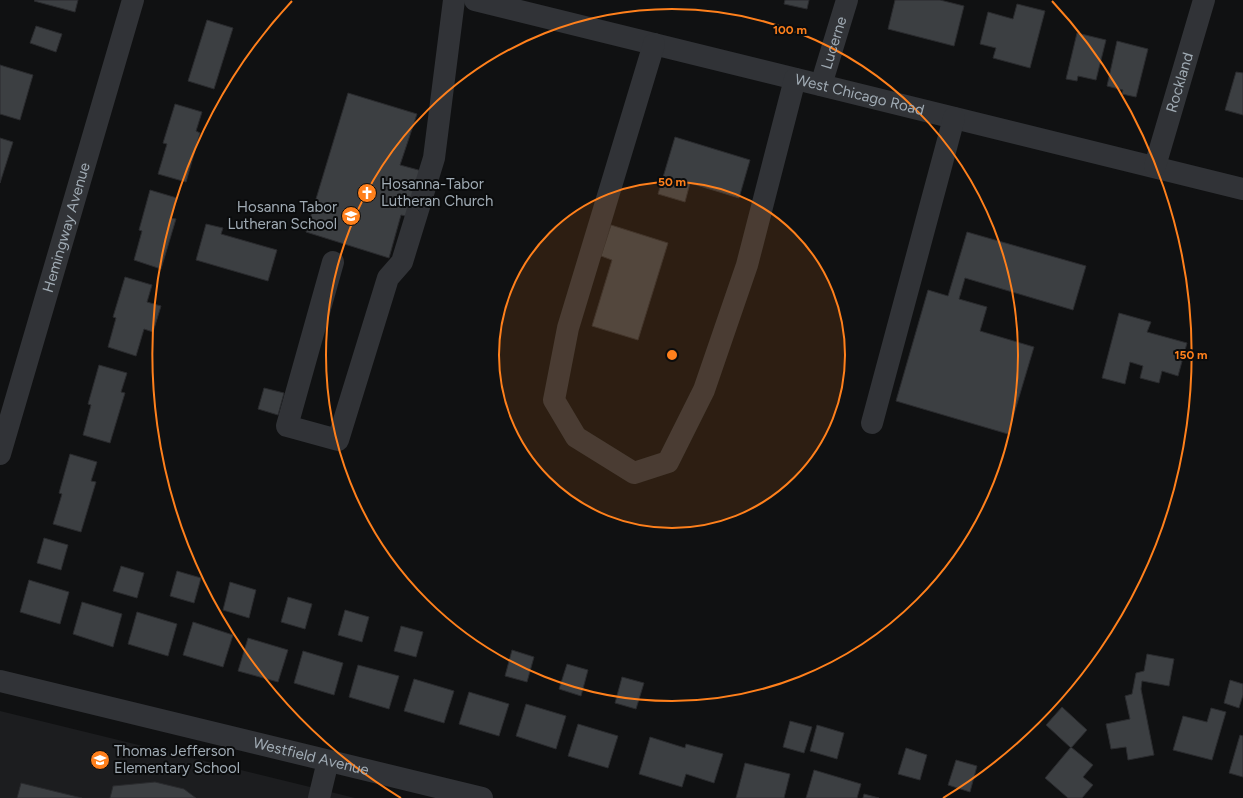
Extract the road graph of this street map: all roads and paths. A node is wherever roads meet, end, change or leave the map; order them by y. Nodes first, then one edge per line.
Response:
1 (133, 0) edge
2 (454, 0) edge
3 (847, 0) edge
4 (1204, 0) edge
5 (488, 2) edge
6 (654, 44) junction
7 (795, 79) junction
8 (821, 86) junction
9 (954, 118) junction
10 (1155, 166) junction
11 (1243, 189) edge
12 (333, 262) dead end
13 (872, 423) dead end
14 (0, 454) edge
15 (0, 681) edge
16 (328, 761) junction
17 (319, 798) edge
18 (482, 798) edge

1 - 14 street, Hemingway Avenue
2 - 12 street
3 - 8 street, Lucerne
4 - 10 street, Rockland
5 - 6 street, West Chicago Road
6 - 7 street, West Chicago Road
6 - 7 street
7 - 8 street, West Chicago Road
8 - 9 street, West Chicago Road
9 - 10 street, West Chicago Road
9 - 13 street
10 - 11 street, West Chicago Road
15 - 16 street, Westfield Avenue
16 - 17 street
16 - 18 street, Westfield Avenue

